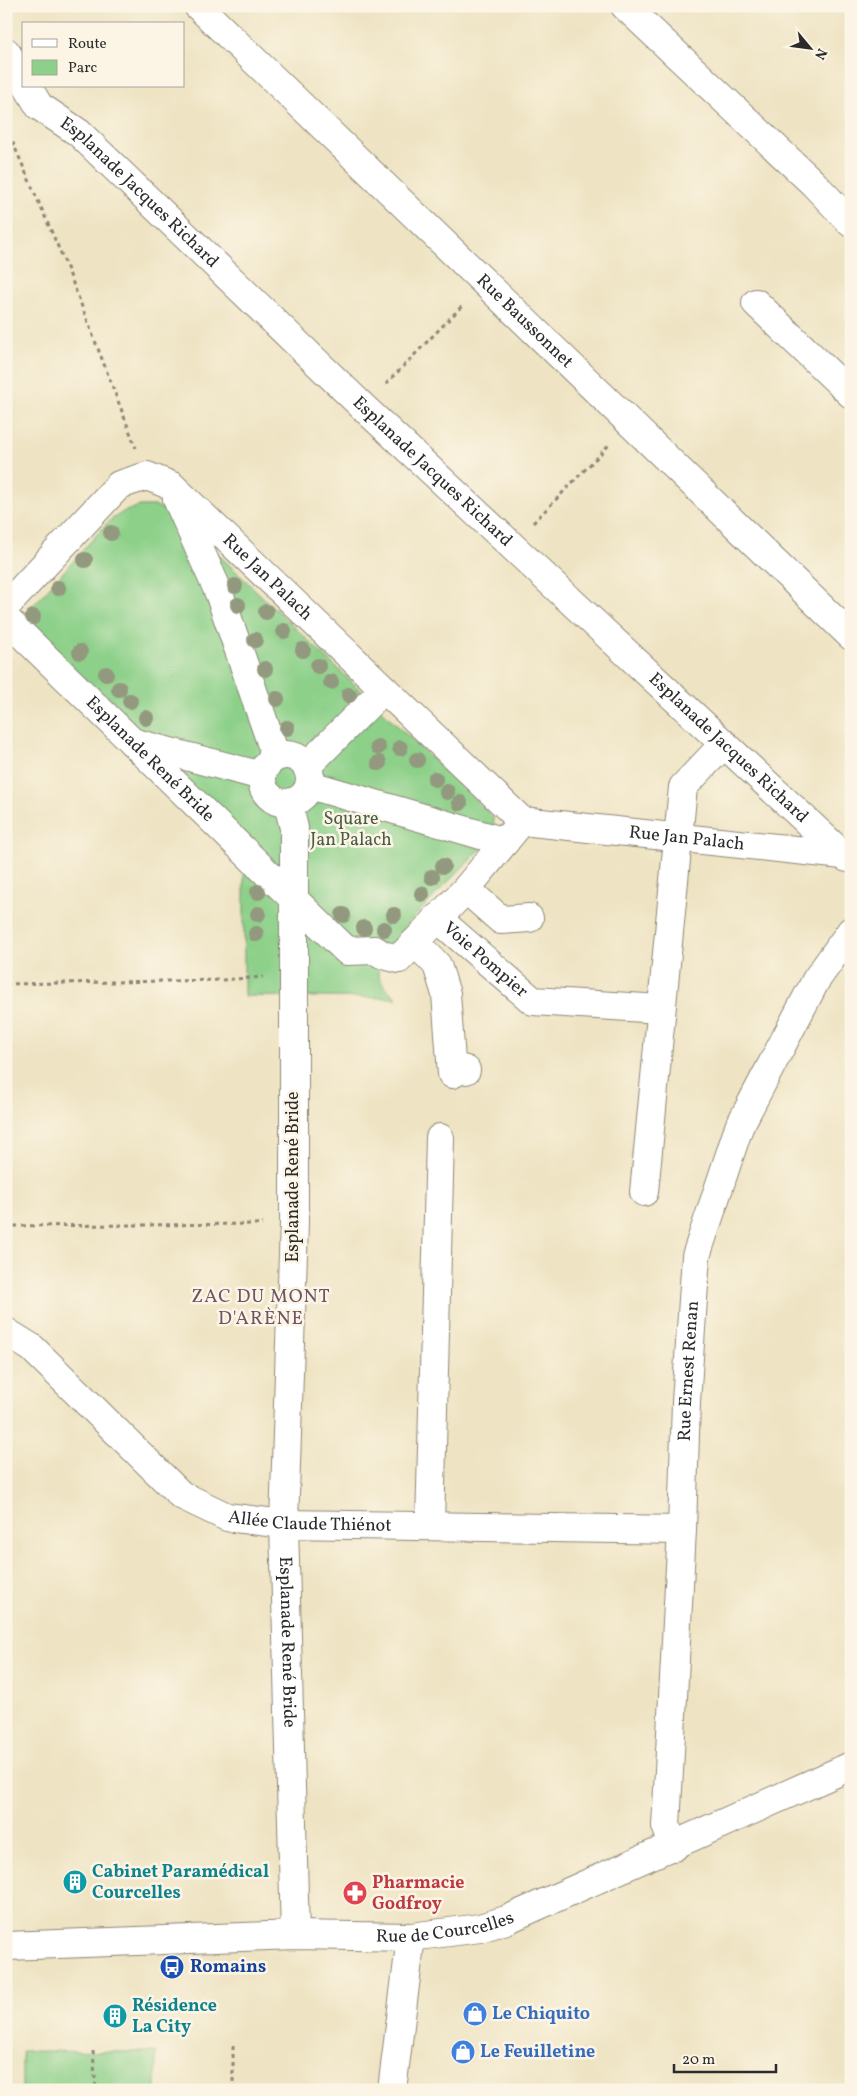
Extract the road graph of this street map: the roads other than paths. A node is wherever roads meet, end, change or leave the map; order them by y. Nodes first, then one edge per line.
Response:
1 (198, 6) edge
2 (625, 6) edge
3 (6, 52) edge
4 (22, 78) edge
5 (28, 88) edge
6 (851, 223) edge
7 (756, 304) dead end
8 (851, 394) edge
9 (172, 486) junction
10 (6, 606) edge
11 (6, 619) edge
12 (851, 636) edge
13 (384, 689) junction
14 (131, 742) junction
15 (724, 744) junction
16 (269, 767) junction
17 (309, 776) junction
18 (288, 804) junction
19 (522, 821) junction
20 (678, 838) junction
21 (504, 842) junction
22 (847, 858) edge
23 (466, 889) junction
24 (294, 899) junction
25 (437, 918) junction
26 (529, 918) dead end
27 (851, 931) edge
28 (410, 957) junction
29 (661, 1009) junction
30 (466, 1070) dead end
31 (440, 1138) dead end
32 (644, 1192) dead end
33 (6, 1332) edge
34 (284, 1524) junction
35 (430, 1526) junction
36 (682, 1530) junction
37 (851, 1766) edge
38 (674, 1847) junction
39 (295, 1935) junction
40 (411, 1937) junction
41 (6, 1946) edge
42 (392, 2090) edge

1 - 12 street, Rue Baussonnet
2 - 6 street
3 - 4 street
5 - 15 street, Esplanade Jacques Richard
7 - 8 street
9 - 10 street, Rue Jan Palach
9 - 13 street, Rue Jan Palach
9 - 16 street
11 - 14 street, Esplanade René Bride
13 - 17 street
13 - 19 street, Rue Jan Palach
14 - 16 street
14 - 24 street, Esplanade René Bride
15 - 20 street
15 - 22 street, Esplanade Jacques Richard
16 - 17 street
16 - 18 street
17 - 18 street
17 - 21 street
18 - 24 street, Esplanade René Bride
19 - 20 street, Rue Jan Palach
19 - 21 street
20 - 22 street, Rue Jan Palach
20 - 29 street
21 - 23 street
23 - 25 street
23 - 26 street
24 - 28 street, Esplanade René Bride
24 - 34 street, Esplanade René Bride
25 - 28 street
25 - 29 street, Voie Pompier
27 - 36 street, Rue Ernest Renan
28 - 30 street
29 - 32 street
31 - 35 street
33 - 34 street, Allée Claude Thiénot
34 - 35 street, Allée Claude Thiénot
34 - 39 street, Esplanade René Bride
35 - 36 street, Allée Claude Thiénot
36 - 38 street, Rue Ernest Renan
37 - 38 street, Rue de Courcelles
38 - 40 street, Rue de Courcelles
39 - 40 street, Rue de Courcelles
39 - 41 street, Rue de Courcelles
40 - 42 street

